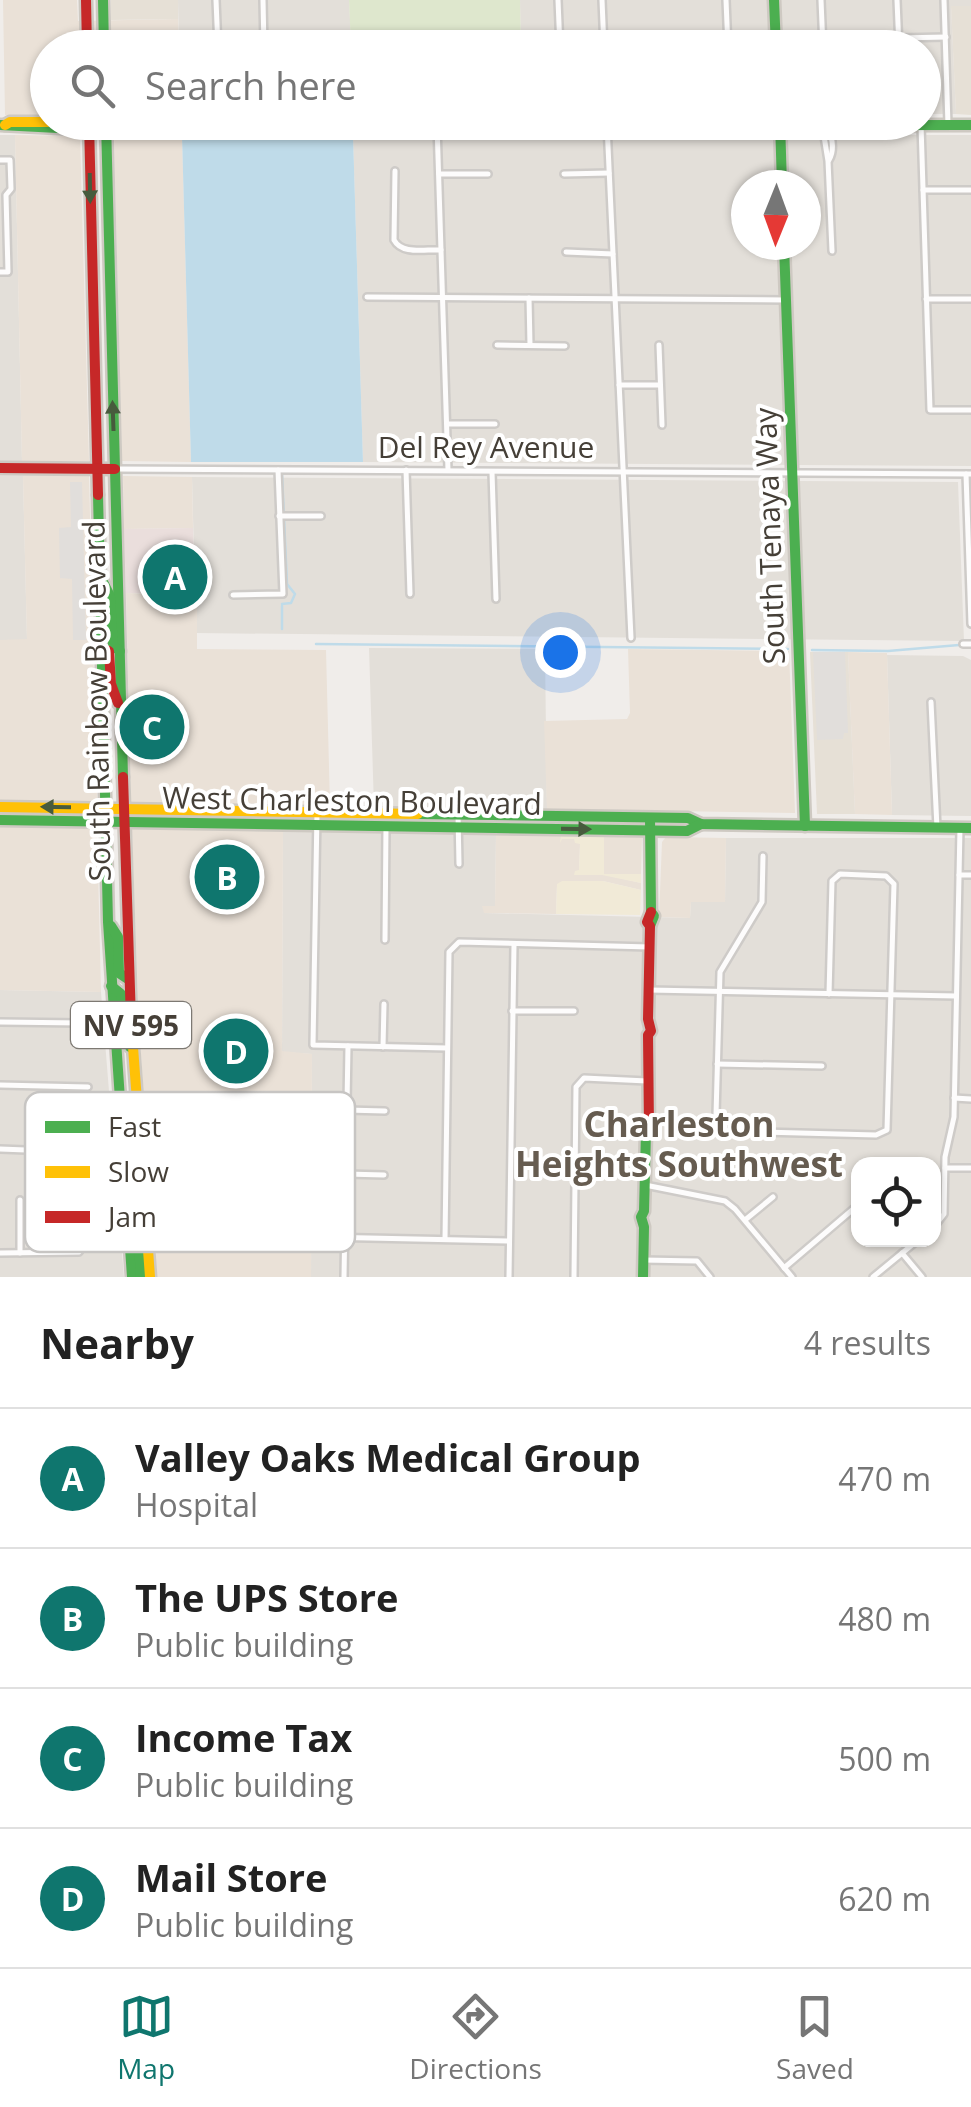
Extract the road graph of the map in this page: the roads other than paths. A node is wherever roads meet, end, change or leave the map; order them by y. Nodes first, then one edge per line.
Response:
1 (86, 0) edge
2 (103, 0) edge
3 (216, 0) edge
4 (263, 0) edge
5 (558, 0) edge
6 (602, 0) edge
7 (726, 0) edge
8 (774, 0) edge
9 (821, 0) edge
10 (897, 0) edge
11 (944, 0) edge
12 (87, 30) edge
13 (104, 30) edge
14 (217, 30) edge
15 (264, 30) edge
16 (559, 30) edge
17 (604, 30) edge
18 (728, 30) edge
19 (775, 30) edge
20 (822, 30) edge
21 (898, 30) edge
22 (941, 37) edge
23 (946, 37) junction
24 (30, 122) edge
25 (941, 125) edge
26 (948, 125) junction
27 (971, 125) edge
28 (2, 126) edge
29 (30, 128) edge
30 (89, 140) edge
31 (106, 140) edge
32 (437, 140) edge
33 (608, 140) edge
34 (781, 140) edge
35 (825, 140) edge
36 (921, 140) edge
37 (0, 160) edge
38 (782, 170) edge
39 (395, 171) dead end
40 (438, 174) junction
41 (488, 174) dead end
42 (564, 174) dead end
43 (609, 174) junction
44 (923, 190) junction
45 (971, 190) edge
46 (441, 250) junction
47 (832, 251) dead end
48 (566, 252) dead end
49 (614, 254) junction
50 (785, 260) edge
51 (0, 272) edge
52 (93, 291) junction
53 (110, 292) junction
54 (366, 297) dead end
55 (443, 298) junction
56 (529, 298) junction
57 (616, 298) junction
58 (926, 299) junction
59 (971, 299) edge
60 (786, 300) junction
61 (94, 304) junction
62 (110, 305) junction
63 (497, 345) dead end
64 (530, 345) junction
65 (659, 345) dead end
66 (565, 346) dead end
67 (619, 385) junction
68 (660, 385) junction
69 (971, 410) edge
70 (447, 424) junction
71 (495, 424) dead end
72 (662, 426) dead end
73 (0, 468) edge
74 (98, 469) junction
75 (115, 469) junction
76 (278, 470) junction
77 (406, 470) junction
78 (448, 470) junction
79 (492, 471) junction
80 (622, 472) junction
81 (791, 473) junction
82 (968, 474) edge
83 (280, 516) junction
84 (322, 516) dead end
85 (100, 576) junction
86 (410, 594) dead end
87 (233, 595) dead end
88 (496, 599) dead end
89 (971, 624) edge
90 (630, 638) dead end
91 (102, 648) junction
92 (120, 652) junction
93 (932, 702) dead end
94 (121, 712) junction
95 (0, 808) edge
96 (105, 808) junction
97 (124, 808) junction
98 (650, 818) junction
99 (317, 819) junction
100 (0, 820) edge
101 (459, 821) junction
102 (106, 822) junction
103 (124, 822) junction
104 (701, 824) junction
105 (386, 826) junction
106 (805, 826) junction
107 (937, 828) junction
108 (966, 828) edge
109 (650, 830) junction
110 (764, 856) dead end
111 (459, 864) dead end
112 (959, 875) junction
113 (971, 875) edge
114 (108, 922) junction
115 (385, 940) dead end
116 (514, 944) junction
117 (650, 947) junction
118 (128, 978) junction
119 (111, 986) junction
120 (649, 990) junction
121 (721, 992) junction
122 (829, 994) junction
123 (892, 995) junction
124 (956, 996) junction
125 (384, 1004) dead end
126 (512, 1011) junction
127 (574, 1012) dead end
128 (0, 1022) edge
129 (82, 1023) dead end
130 (348, 1046) junction
131 (383, 1047) junction
132 (448, 1048) junction
133 (133, 1056) junction
134 (717, 1064) junction
135 (822, 1066) dead end
136 (647, 1080) junction
137 (0, 1085) edge
138 (88, 1087) dead end
139 (119, 1092) edge
140 (136, 1092) edge
141 (347, 1092) edge
142 (954, 1098) junction
143 (971, 1099) edge
144 (355, 1110) edge
145 (385, 1111) dead end
146 (0, 1148) edge
147 (25, 1149) edge
148 (945, 1168) junction
149 (971, 1168) edge
150 (355, 1174) edge
151 (384, 1174) dead end
152 (645, 1185) junction
153 (773, 1197) dead end
154 (20, 1200) dead end
155 (851, 1211) edge
156 (941, 1218) edge
157 (745, 1220) junction
158 (355, 1237) edge
159 (446, 1240) junction
160 (508, 1241) junction
161 (910, 1247) edge
162 (78, 1252) edge
163 (130, 1252) edge
164 (139, 1252) edge
165 (148, 1252) edge
166 (345, 1252) edge
167 (0, 1253) edge
168 (20, 1253) junction
169 (902, 1254) junction
170 (643, 1260) junction
171 (784, 1268) junction
172 (132, 1277) edge
173 (141, 1277) edge
174 (150, 1277) edge
175 (344, 1277) edge
176 (509, 1277) edge
177 (574, 1277) edge
178 (643, 1277) edge
179 (710, 1277) edge
180 (792, 1277) edge
181 (873, 1277) edge
182 (922, 1277) edge

1 - 12 main road
2 - 13 main road
3 - 14 street
4 - 15 street
5 - 16 street
6 - 17 street
7 - 18 street
8 - 19 main road
9 - 20 street
10 - 21 street
11 - 23 street
22 - 23 street
23 - 26 street
24 - 28 main road
25 - 26 main road
26 - 27 main road
28 - 29 main road
30 -> 52 main road, South Rainbow Boulevard / NV 595
31 - 53 main road, South Rainbow Boulevard / NV 595
32 - 40 street
33 - 43 street
34 - 38 main road
35 - 47 street
36 - 44 street
37 - 51 street
39 - 46 street
40 - 41 street
40 - 46 street
42 - 43 street
43 - 49 street
44 - 45 street
44 - 58 street
46 - 55 street
48 - 49 street
49 - 57 street
50 - 60 main road, South Tenaya Way
52 - 53 main road
52 - 61 main road, South Rainbow Boulevard / NV 595
53 - 62 main road, South Rainbow Boulevard / NV 595
54 - 55 street
55 - 56 street
55 - 70 street
56 - 57 street
56 - 64 street
57 - 60 street
57 - 67 street
58 - 59 street
58 - 69 street
60 - 81 main road, South Tenaya Way
61 - 62 main road
61 - 74 main road, South Rainbow Boulevard / NV 595
75 -> 62 main road, South Rainbow Boulevard / NV 595
63 - 64 street
64 - 66 street
65 - 68 street
67 - 68 street
67 - 80 street
68 - 72 street
70 - 71 street
70 - 78 street
73 - 74 main road, Del Rey Avenue
74 - 75 main road, Del Rey Avenue
74 - 85 main road, South Rainbow Boulevard / NV 595
75 - 76 street, Del Rey Avenue
75 - 92 main road, South Rainbow Boulevard / NV 595
76 - 77 street, Del Rey Avenue
76 - 83 street
77 - 78 street, Del Rey Avenue
77 - 86 street
78 - 79 street, Del Rey Avenue
79 - 80 street, Del Rey Avenue
79 - 88 street
80 - 81 street, Del Rey Avenue
80 - 90 street
81 - 82 street, Del Rey Avenue
81 - 106 main road, South Tenaya Way
82 - 89 street
83 - 84 street
83 - 87 street
85 - 91 main road, South Rainbow Boulevard / NV 595
85 - 92 main road
91 - 94 main road
91 - 96 main road, South Rainbow Boulevard / NV 595
92 - 94 main road, South Rainbow Boulevard / NV 595
93 - 107 street
94 - 97 main road, South Rainbow Boulevard / NV 595
96 -> 95 main road, West Charleston Boulevard
96 - 97 main road, West Charleston Boulevard
96 - 102 main road, South Rainbow Boulevard / NV 595
97 - 99 main road, West Charleston Boulevard
97 - 103 main road, South Rainbow Boulevard / NV 595
98 - 101 main road, West Charleston Boulevard
98 - 104 main road, West Charleston Boulevard
98 - 109 main road
99 - 101 main road, West Charleston Boulevard
99 - 103 main road, West Charleston Boulevard
99 - 105 main road, West Charleston Boulevard
99 - 130 street
100 - 102 main road, West Charleston Boulevard
101 - 105 main road, West Charleston Boulevard
101 -> 109 main road, West Charleston Boulevard
101 - 111 street
102 - 103 main road, West Charleston Boulevard
102 - 114 main road, South Rainbow Boulevard / NV 595
103 - 118 main road, South Rainbow Boulevard / NV 595
104 - 106 main road, West Charleston Boulevard
104 - 109 main road, West Charleston Boulevard
105 - 115 street
106 - 107 main road, West Charleston Boulevard
107 - 108 main road, West Charleston Boulevard
108 - 112 street
109 - 117 main road
110 - 121 street
112 - 113 street
112 - 124 street
114 - 118 main road
114 - 119 main road, South Rainbow Boulevard / NV 595
116 - 117 street
116 - 126 street
116 - 132 street
117 - 120 main road
118 - 133 main road, South Rainbow Boulevard / NV 595
119 - 133 main road
119 - 139 main road, South Rainbow Boulevard / NV 595
120 - 121 street
120 - 136 main road
121 - 122 street
121 - 134 street
122 - 123 street
122 - 123 street
123 - 124 street
123 - 134 street
124 - 142 street
125 - 131 street
126 - 127 street
126 - 160 street
128 - 129 street
130 - 131 street
130 - 141 street
131 - 132 street
132 - 159 street
133 - 140 main road, South Rainbow Boulevard / NV 595
134 - 135 street
136 - 152 main road
136 - 177 street
137 - 138 street
142 - 143 street
142 - 148 street
144 - 145 street
146 - 147 street
148 - 149 street
148 - 156 street
150 - 151 street
152 - 157 street
152 - 170 main road
153 - 157 street
154 - 168 street
155 - 171 street
157 - 171 street
158 - 159 street
159 - 160 street
160 - 176 street
161 - 169 street
162 - 168 street
163 - 172 main road, South Rainbow Boulevard / NV 595
164 - 173 main road
165 - 174 main road, South Rainbow Boulevard / NV 595
166 - 175 street
167 - 168 street
169 - 181 street
169 - 182 street
170 - 178 main road
170 - 179 street
171 - 180 street

